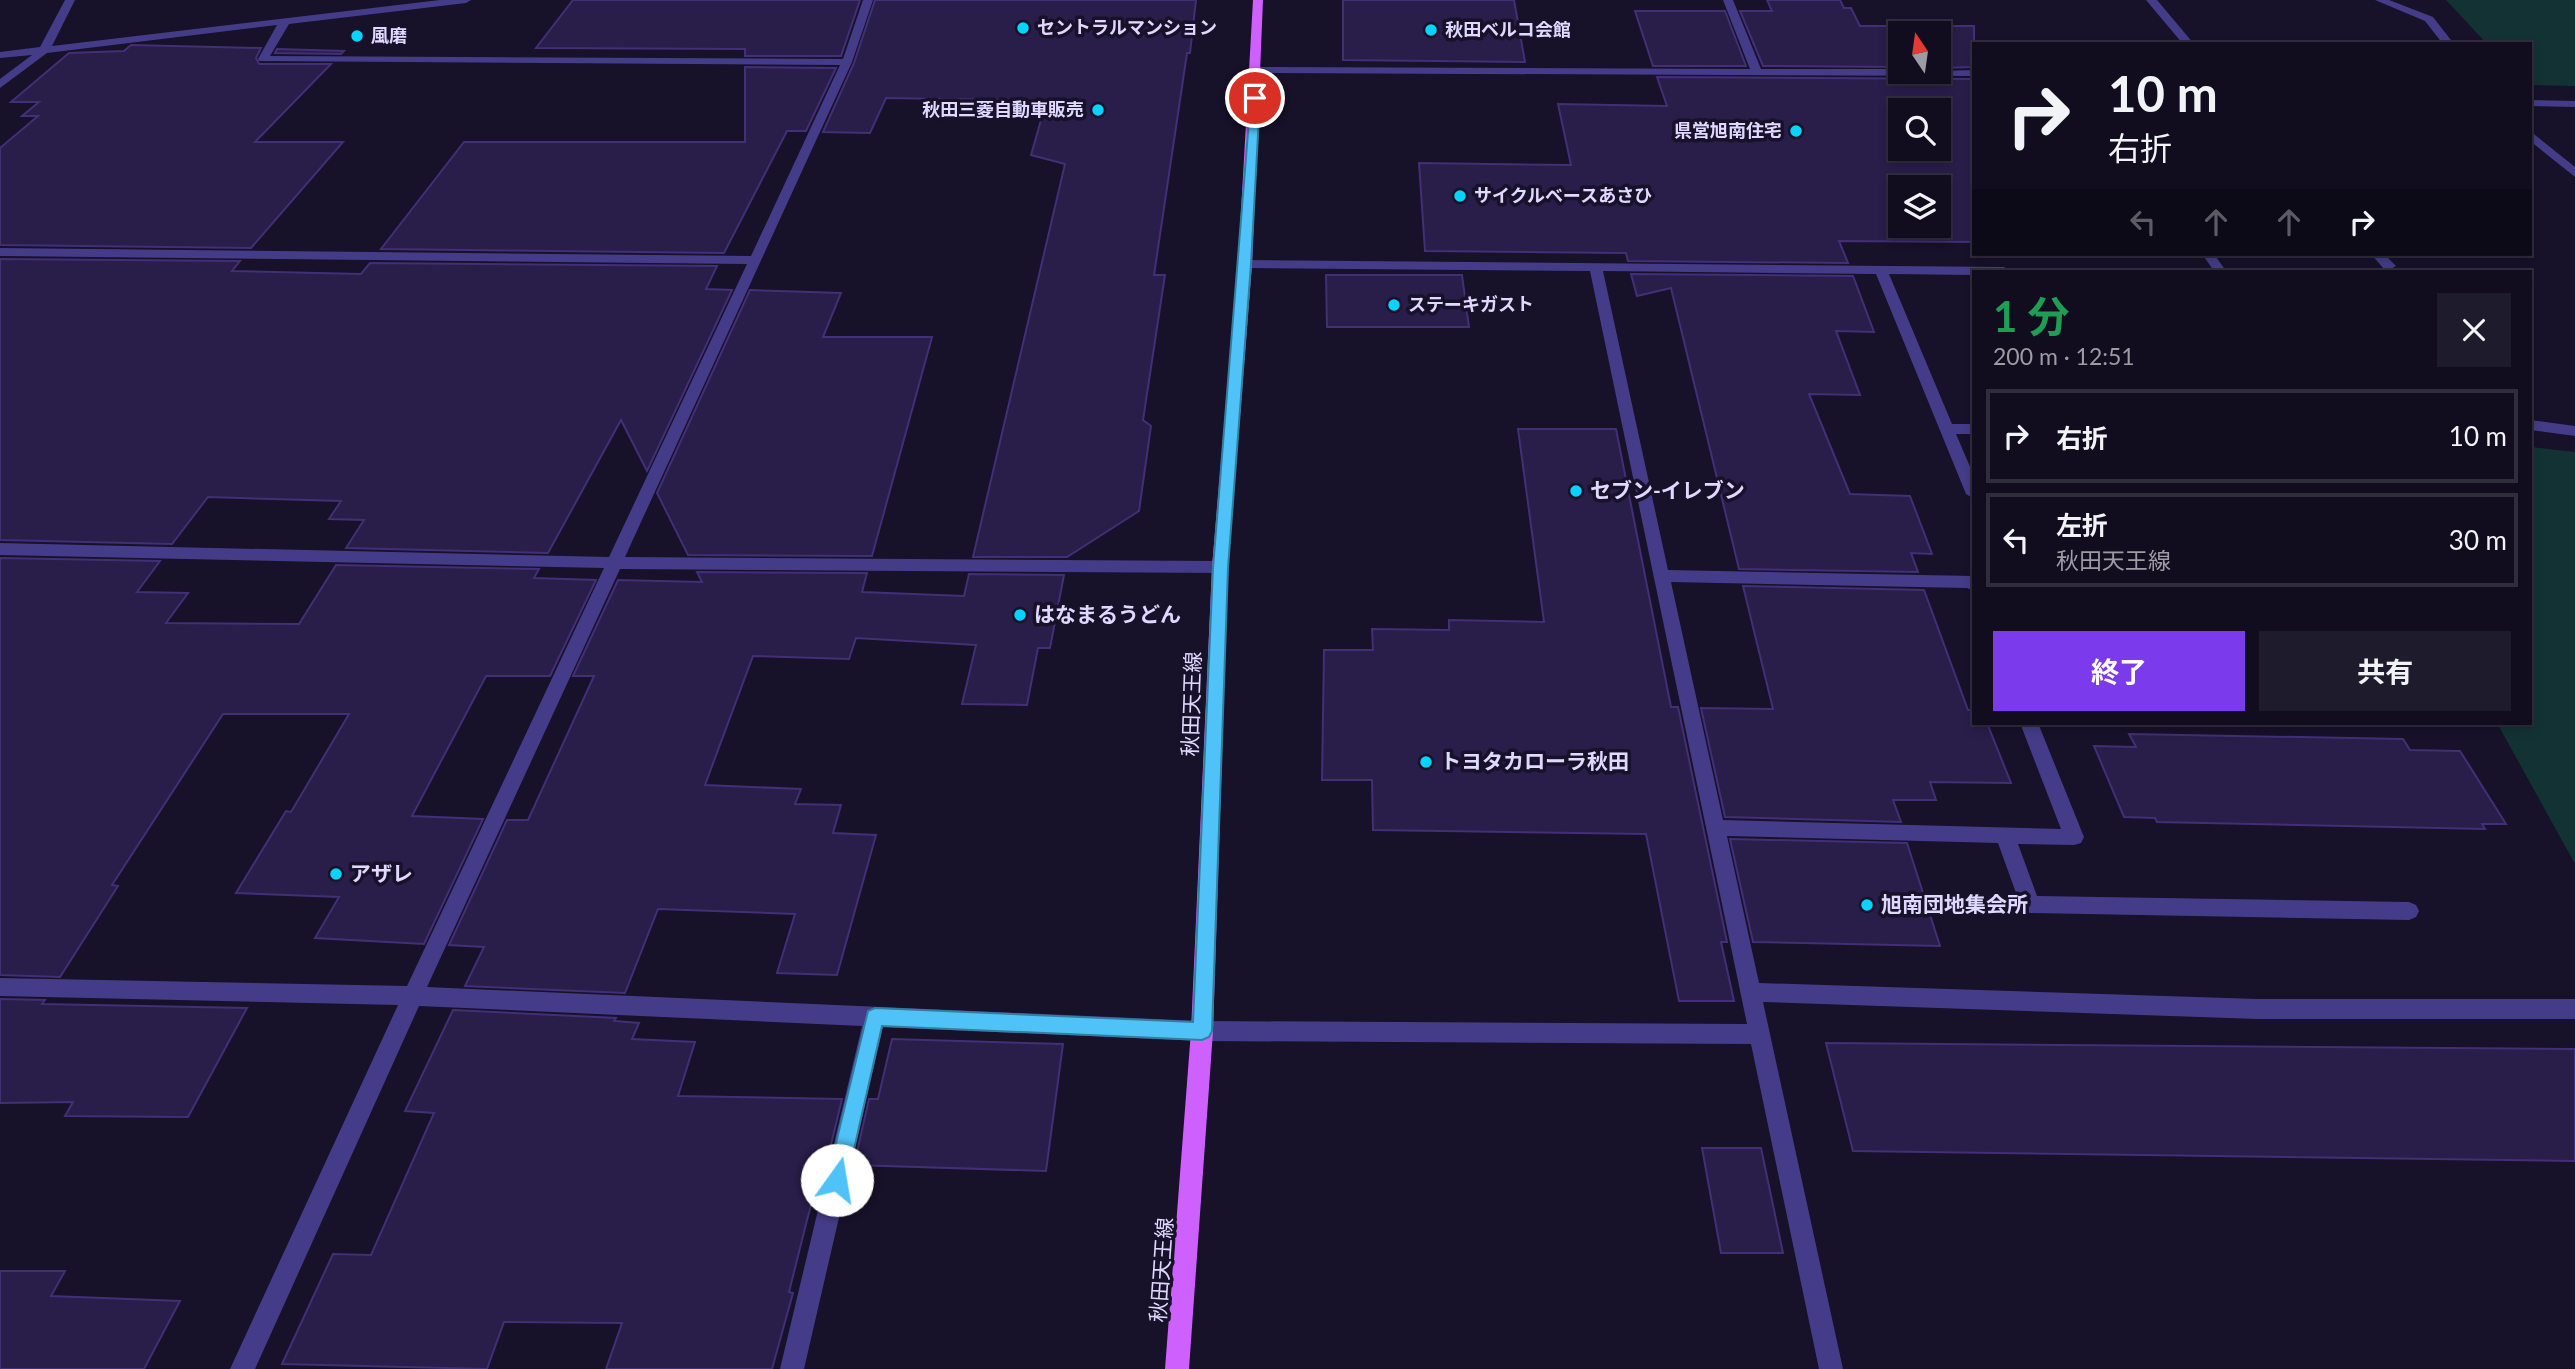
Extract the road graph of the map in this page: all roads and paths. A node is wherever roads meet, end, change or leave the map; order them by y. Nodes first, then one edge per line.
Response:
1 (70, 0) edge
2 (466, 0) edge
3 (868, 0) edge
4 (1258, 0) edge
5 (1728, 0) edge
6 (2151, 0) edge
7 (2381, 0) edge
8 (284, 23) junction
9 (2187, 42) edge
10 (2447, 42) edge
11 (44, 50) junction
12 (0, 55) edge
13 (846, 62) junction
14 (1256, 70) junction
15 (1757, 72) junction
16 (1972, 73) edge
17 (0, 86) edge
18 (2532, 103) edge
19 (2575, 104) edge
20 (2532, 136) edge
21 (2575, 173) edge
22 (0, 252) edge
23 (2379, 256) edge
24 (755, 260) junction
25 (1245, 264) junction
26 (1595, 266) junction
27 (2389, 266) dead end
28 (1881, 270) junction
29 (1972, 271) edge
30 (2532, 425) edge
31 (1947, 429) junction
32 (1972, 429) edge
33 (2575, 431) edge
34 (1972, 488) edge
35 (0, 550) edge
36 (616, 563) junction
37 (1220, 568) junction
38 (1661, 576) junction
39 (1972, 582) edge
40 (2030, 725) edge
41 (1714, 828) junction
42 (2005, 835) junction
43 (2409, 911) dead end
44 (0, 987) edge
45 (1749, 992) junction
46 (411, 996) junction
47 (2575, 1009) edge
48 (875, 1017) junction
49 (1202, 1031) junction
50 (1758, 1034) junction
51 (242, 1369) edge
52 (792, 1369) edge
53 (1177, 1369) edge
54 (1830, 1369) edge

1 - 11 street
2 - 8 street
3 - 13 street
4 - 14 main road, 秋田天王線
5 - 15 street
6 - 9 street
7 - 10 street
8 - 11 street
8 - 13 street
11 - 12 street
11 - 17 street
13 - 24 street
14 - 15 street
14 - 25 main road, 秋田天王線
15 - 16 street
18 - 19 street
20 - 21 street
22 - 24 street
23 - 27 street
24 - 36 street
25 - 26 street
25 - 37 main road, 秋田天王線
26 - 28 street
26 - 38 street
28 - 29 street
28 - 31 street
30 - 33 street
31 - 32 street
31 - 34 street
35 - 36 street
36 - 37 street
36 - 46 street
37 - 49 main road, 秋田天王線
38 - 39 street
38 - 41 street
40 - 42 street
41 - 42 street
41 - 45 street
42 - 43 street
44 - 46 street
45 - 47 street
45 - 50 street
46 - 48 street
46 - 51 street
48 - 49 street
48 - 52 street
49 - 50 street
49 - 53 main road, 秋田天王線
50 - 54 street

